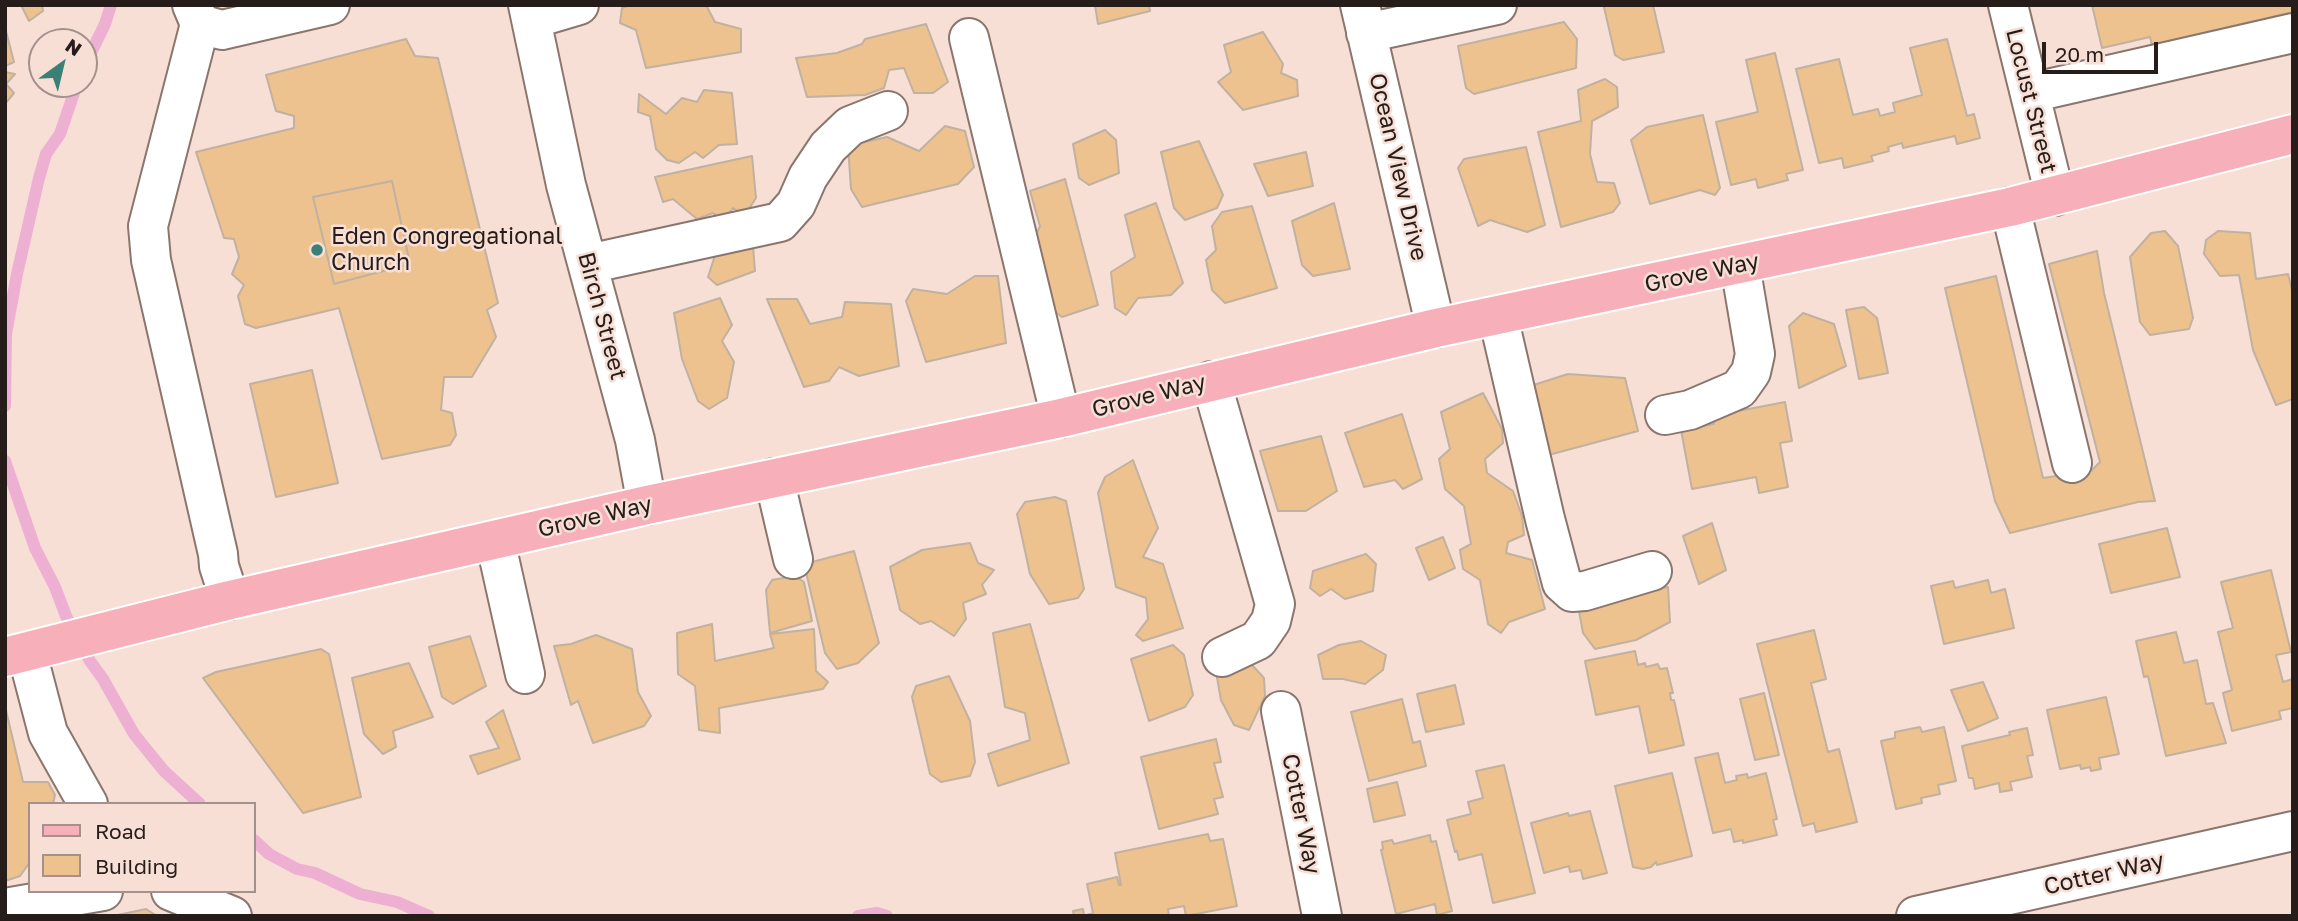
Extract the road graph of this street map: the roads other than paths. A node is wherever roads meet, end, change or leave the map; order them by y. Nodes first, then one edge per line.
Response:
1 (330, 5) edge
2 (579, 5) edge
3 (1497, 5) edge
4 (2008, 5) edge
5 (530, 12) edge
6 (196, 15) edge
7 (1363, 19) edge
8 (2293, 33) edge
9 (969, 38) dead end
10 (2030, 93) junction
11 (888, 111) dead end
12 (2293, 134) edge
13 (2055, 197) junction
14 (2010, 207) junction
15 (588, 264) junction
16 (1740, 265) junction
17 (1498, 316) junction
18 (1436, 328) junction
19 (1211, 381) junction
20 (1665, 415) dead end
21 (1061, 418) junction
22 (2071, 463) dead end
23 (774, 478) junction
24 (647, 505) junction
25 (495, 540) junction
26 (793, 559) dead end
27 (1652, 571) dead end
28 (229, 600) junction
29 (16, 655) edge
30 (1222, 657) dead end
31 (525, 674) dead end
32 (1281, 711) dead end
33 (87, 802) edge
34 (2293, 831) edge
35 (91, 893) edge
36 (176, 893) edge
37 (5, 908) edge
38 (232, 916) edge
39 (1322, 916) edge
40 (1916, 916) edge

1 - 6 street
2 - 5 street
3 - 7 street
4 - 10 street, Locust Street
5 - 15 street, Birch Street
6 - 28 street
7 - 18 street, Ocean View Drive
8 - 10 street
9 - 21 street
10 - 13 street, Locust Street
11 - 15 street
12 - 13 main road, Grove Way
13 - 14 main road, Grove Way
14 - 16 main road, Grove Way
14 - 22 street
15 - 24 street, Birch Street
16 - 17 main road, Grove Way
16 - 20 street
17 - 18 main road, Grove Way
17 - 27 street
18 - 19 main road, Grove Way
19 - 21 main road, Grove Way
19 - 30 street
21 - 23 main road, Grove Way
23 - 24 main road, Grove Way
23 - 26 street
24 - 25 main road, Grove Way
25 - 28 main road, Grove Way
25 - 31 street
28 - 29 main road, Grove Way
29 - 33 street
32 - 39 street, Cotter Way
34 - 40 street, Cotter Way
35 - 37 street
36 - 38 street

